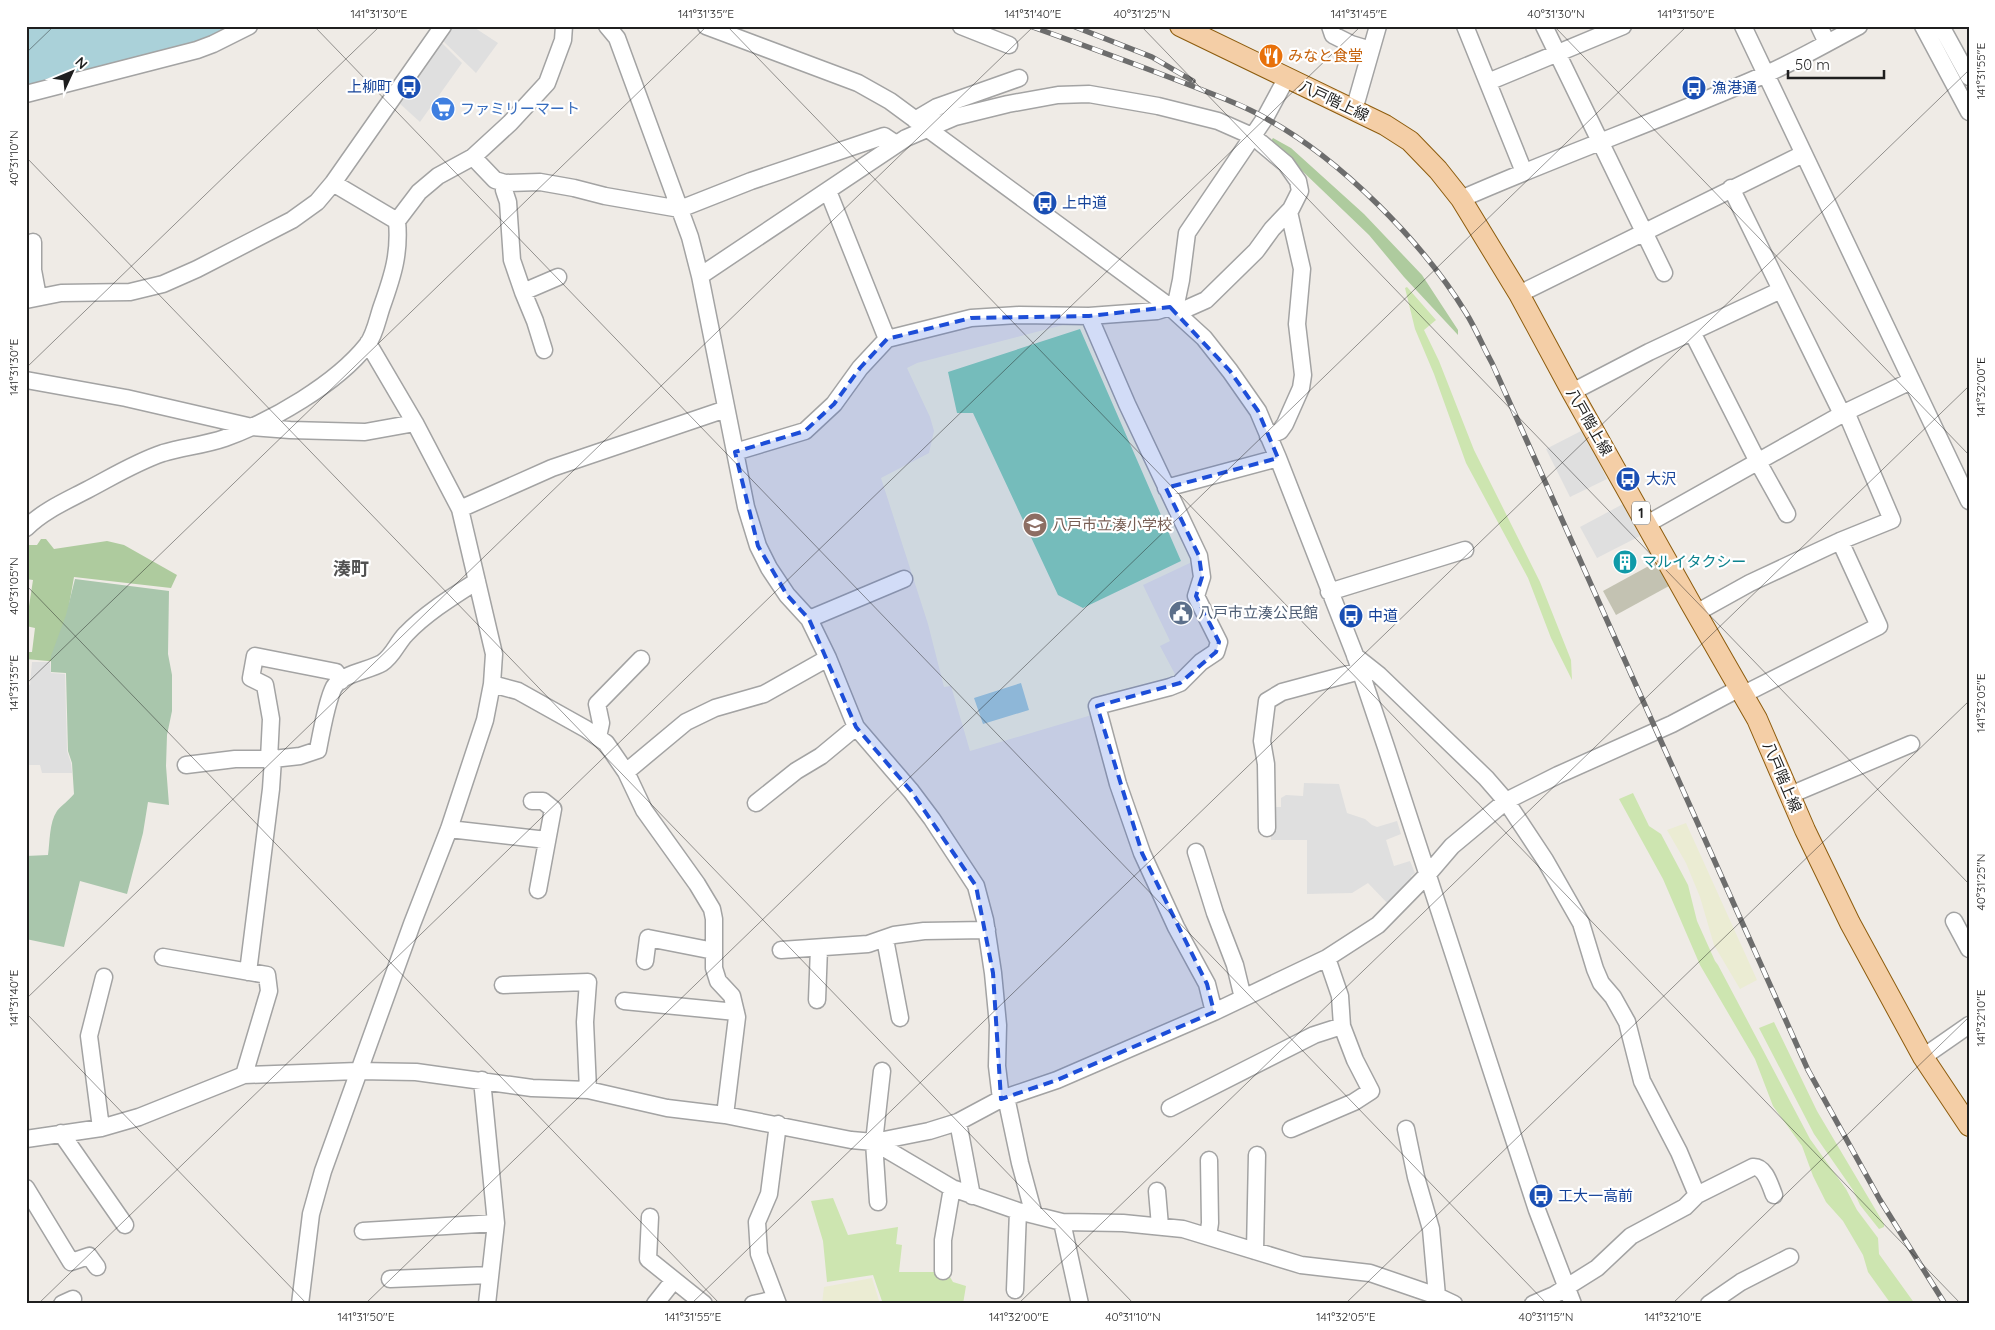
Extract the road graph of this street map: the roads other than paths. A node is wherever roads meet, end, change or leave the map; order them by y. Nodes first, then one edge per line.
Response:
1 (249, 26) edge
2 (443, 26) edge
3 (564, 26) edge
4 (607, 26) edge
5 (706, 26) edge
6 (961, 26) edge
7 (1180, 26) edge
8 (1378, 26) edge
9 (1465, 26) edge
10 (1544, 26) edge
11 (1623, 26) edge
12 (1743, 26) edge
13 (1819, 26) edge
14 (1859, 26) edge
15 (1923, 26) edge
16 (1942, 26) edge
17 (1328, 29) edge
18 (1827, 43) junction
19 (1009, 45) dead end
20 (1371, 50) junction
21 (1557, 54) junction
22 (1765, 74) junction
23 (1969, 77) edge
24 (1019, 78) dead end
25 (1286, 78) junction
26 (1488, 82) junction
27 (26, 94) edge
28 (1354, 110) junction
29 (1969, 112) edge
30 (921, 124) junction
31 (1252, 136) junction
32 (1601, 142) junction
33 (896, 144) junction
34 (1803, 154) junction
35 (473, 157) junction
36 (1524, 172) junction
37 (333, 183) junction
38 (505, 183) junction
39 (1731, 188) junction
40 (828, 191) junction
41 (1461, 199) junction
42 (680, 209) junction
43 (1289, 212) junction
44 (397, 221) junction
45 (1644, 233) junction
46 (33, 242) dead end
47 (1664, 273) dead end
48 (700, 276) junction
49 (558, 277) dead end
50 (1781, 290) junction
51 (522, 292) junction
52 (1519, 294) junction
53 (32, 299) edge
54 (1170, 308) junction
55 (1188, 308) dead end
56 (1089, 316) junction
57 (1692, 332) junction
58 (888, 339) junction
59 (368, 343) junction
60 (544, 350) dead end
61 (26, 380) edge
62 (1911, 380) junction
63 (1572, 392) junction
64 (726, 409) junction
65 (1844, 413) junction
66 (415, 423) junction
67 (252, 427) junction
68 (1268, 436) junction
69 (735, 452) junction
70 (1278, 458) junction
71 (1758, 462) junction
72 (1166, 488) junction
73 (1969, 501) edge
74 (460, 509) junction
75 (1788, 514) dead end
76 (1647, 524) junction
77 (26, 528) edge
78 (1840, 541) junction
79 (1465, 550) dead end
80 (904, 579) dead end
81 (477, 581) junction
82 (1330, 592) junction
83 (1696, 613) junction
84 (809, 619) junction
85 (828, 658) junction
86 (641, 659) dead end
87 (1357, 663) junction
88 (341, 681) junction
89 (492, 684) junction
90 (1742, 691) junction
91 (856, 728) junction
92 (598, 737) junction
93 (1912, 744) dead end
94 (271, 759) junction
95 (186, 765) dead end
96 (626, 772) junction
97 (1790, 795) junction
98 (532, 801) dead end
99 (1506, 801) junction
100 (756, 803) dead end
101 (1267, 828) dead end
102 (449, 829) junction
103 (547, 840) junction
104 (1196, 852) dead end
105 (1428, 874) junction
106 (538, 890) dead end
107 (1954, 921) dead end
108 (987, 930) junction
109 (885, 939) junction
110 (819, 948) junction
111 (1969, 949) edge
112 (782, 950) dead end
113 (714, 951) junction
114 (163, 957) dead end
115 (1327, 958) junction
116 (644, 961) dead end
117 (248, 972) junction
118 (104, 977) dead end
119 (502, 985) dead end
120 (1243, 998) junction
121 (817, 1000) dead end
122 (624, 1001) dead end
123 (736, 1012) junction
124 (1214, 1012) junction
125 (900, 1018) dead end
126 (1969, 1025) edge
127 (1342, 1026) junction
128 (1923, 1056) junction
129 (358, 1071) junction
130 (882, 1071) dead end
131 (244, 1075) junction
132 (482, 1080) junction
133 (588, 1090) junction
134 (1004, 1098) junction
135 (1170, 1108) dead end
136 (725, 1115) junction
137 (958, 1122) junction
138 (778, 1124) junction
139 (1969, 1126) edge
140 (101, 1128) junction
141 (1291, 1129) dead end
142 (1406, 1129) dead end
143 (61, 1133) junction
144 (26, 1139) edge
145 (874, 1142) junction
146 (1256, 1155) dead end
147 (1209, 1160) dead end
148 (26, 1188) edge
149 (952, 1188) junction
150 (1157, 1191) dead end
151 (1697, 1195) junction
152 (1774, 1195) dead end
153 (972, 1196) junction
154 (878, 1202) dead end
155 (1018, 1211) junction
156 (1034, 1215) junction
157 (650, 1217) dead end
158 (1062, 1222) junction
159 (496, 1223) junction
160 (126, 1225) dead end
161 (1160, 1226) junction
162 (363, 1231) dead end
163 (1208, 1236) junction
164 (1255, 1251) junction
165 (1790, 1258) dead end
166 (97, 1267) dead end
167 (943, 1271) dead end
168 (490, 1275) junction
169 (390, 1279) dead end
170 (674, 1280) junction
171 (1566, 1288) junction
172 (1015, 1290) dead end
173 (1437, 1296) junction
174 (777, 1302) edge
175 (300, 1304) edge
176 (486, 1304) edge
177 (655, 1304) edge
178 (704, 1304) edge
179 (753, 1304) edge
180 (1080, 1304) edge
181 (1454, 1304) edge
182 (1533, 1304) edge
183 (1573, 1304) edge
184 (1709, 1304) edge

1 - 27 street
2 - 37 street
3 - 35 street
4 - 42 street
5 - 30 street
6 - 19 street
7 - 25 main road, 八戸階上線 / 1
8 - 20 street
9 - 26 street
10 - 21 street
11 - 21 street
12 - 22 street
13 - 18 street
14 - 18 street
15 - 29 street
16 - 23 street
17 - 20 street
18 - 22 street
20 - 28 street
21 - 26 street
21 - 32 street
22 - 32 street
22 - 34 street
24 - 30 street
25 - 28 main road, 八戸階上線 / 1
25 - 31 street
26 - 36 street
28 - 41 main road, 八戸階上線 / 1
30 - 31 street
30 - 33 street
30 - 54 street
31 - 43 street
31 - 54 street
32 - 36 street
32 - 45 street
33 - 40 street
33 - 42 street
34 - 39 street
34 - 62 street
35 - 38 street
35 - 44 street
36 - 41 street
37 - 44 street
37 - 53 street
38 - 42 street
38 - 51 street
39 - 45 street
39 - 50 street
40 - 48 street
40 - 58 street
41 - 52 main road, 八戸階上線 / 1
42 - 48 street
43 - 55 street
43 - 68 street
44 - 59 street
45 - 47 street
45 - 52 street
46 - 53 street
48 - 64 street
49 - 51 street
50 - 57 street
50 - 65 street
51 - 60 street
52 - 63 main road, 八戸階上線 / 1
54 - 56 street
54 - 68 street
56 - 58 street
56 - 72 street
57 - 63 street
57 - 71 street
58 - 69 street
59 - 66 street
59 - 67 street
61 - 67 street
62 - 65 street
62 - 73 street
63 - 76 main road, 八戸階上線 / 1
64 - 69 street
64 - 74 street
65 - 71 street
65 - 78 street
66 - 67 street
66 - 74 street
67 - 77 street
68 - 70 street
69 - 84 street
70 - 72 street
70 - 82 street
71 - 75 street
71 - 76 street
72 - 124 street
74 - 81 street
76 - 83 main road, 八戸階上線 / 1
78 - 83 street
78 - 90 street
79 - 82 street
80 - 84 street
81 - 88 street
81 - 89 street
82 - 87 street
83 - 90 main road, 八戸階上線 / 1
84 - 85 street
85 - 91 street
85 - 96 street
86 - 92 street
87 - 99 street
87 - 101 street
87 - 105 street
88 - 94 street
88 - 94 street
89 - 92 street
89 - 102 street
90 - 97 main road, 八戸階上線 / 1
90 - 99 street
91 - 100 street
91 - 108 street
92 - 96 street
93 - 97 street
94 - 95 street
94 - 117 street
96 - 113 street
97 - 128 main road, 八戸階上線 / 1
98 - 103 street
99 - 105 street
99 - 151 street
102 - 103 street
102 - 129 street
103 - 106 street
104 - 120 street
105 - 115 street
105 - 171 street
107 - 111 street
108 - 109 street
108 - 134 street
109 - 110 street
109 - 125 street
110 - 112 street
110 - 121 street
113 - 116 street
113 - 123 street
114 - 117 street
115 - 120 street
115 - 127 street
117 - 131 street
118 - 140 street
119 - 133 street
120 - 124 street
122 - 123 street
123 - 136 street
124 - 134 street
126 - 128 street
127 - 135 street
127 - 141 street
128 - 139 main road, 八戸階上線 / 1
129 - 131 street
129 - 132 street
129 - 175 street
130 - 145 street
131 - 140 street
132 - 133 street
132 - 159 street
133 - 136 street
134 - 137 street
134 - 156 street
136 - 138 street
137 - 145 street
137 - 153 street
138 - 145 street
138 - 174 street
140 - 143 street
142 - 173 street
143 - 144 street
143 - 160 street
145 - 149 street
145 - 154 street
146 - 164 street
147 - 163 street
148 - 166 street
149 - 153 street
149 - 167 street
150 - 161 street
151 - 152 street
151 - 171 street
153 - 155 street
155 - 156 street
155 - 172 street
156 - 158 street
157 - 170 street
158 - 161 street
158 - 180 street
159 - 162 street
159 - 168 street
161 - 163 street
163 - 164 street
164 - 173 street
165 - 184 street
168 - 169 street
168 - 176 street
170 - 177 street
170 - 178 street
171 - 182 street
171 - 183 street
173 - 181 street
174 - 179 street

